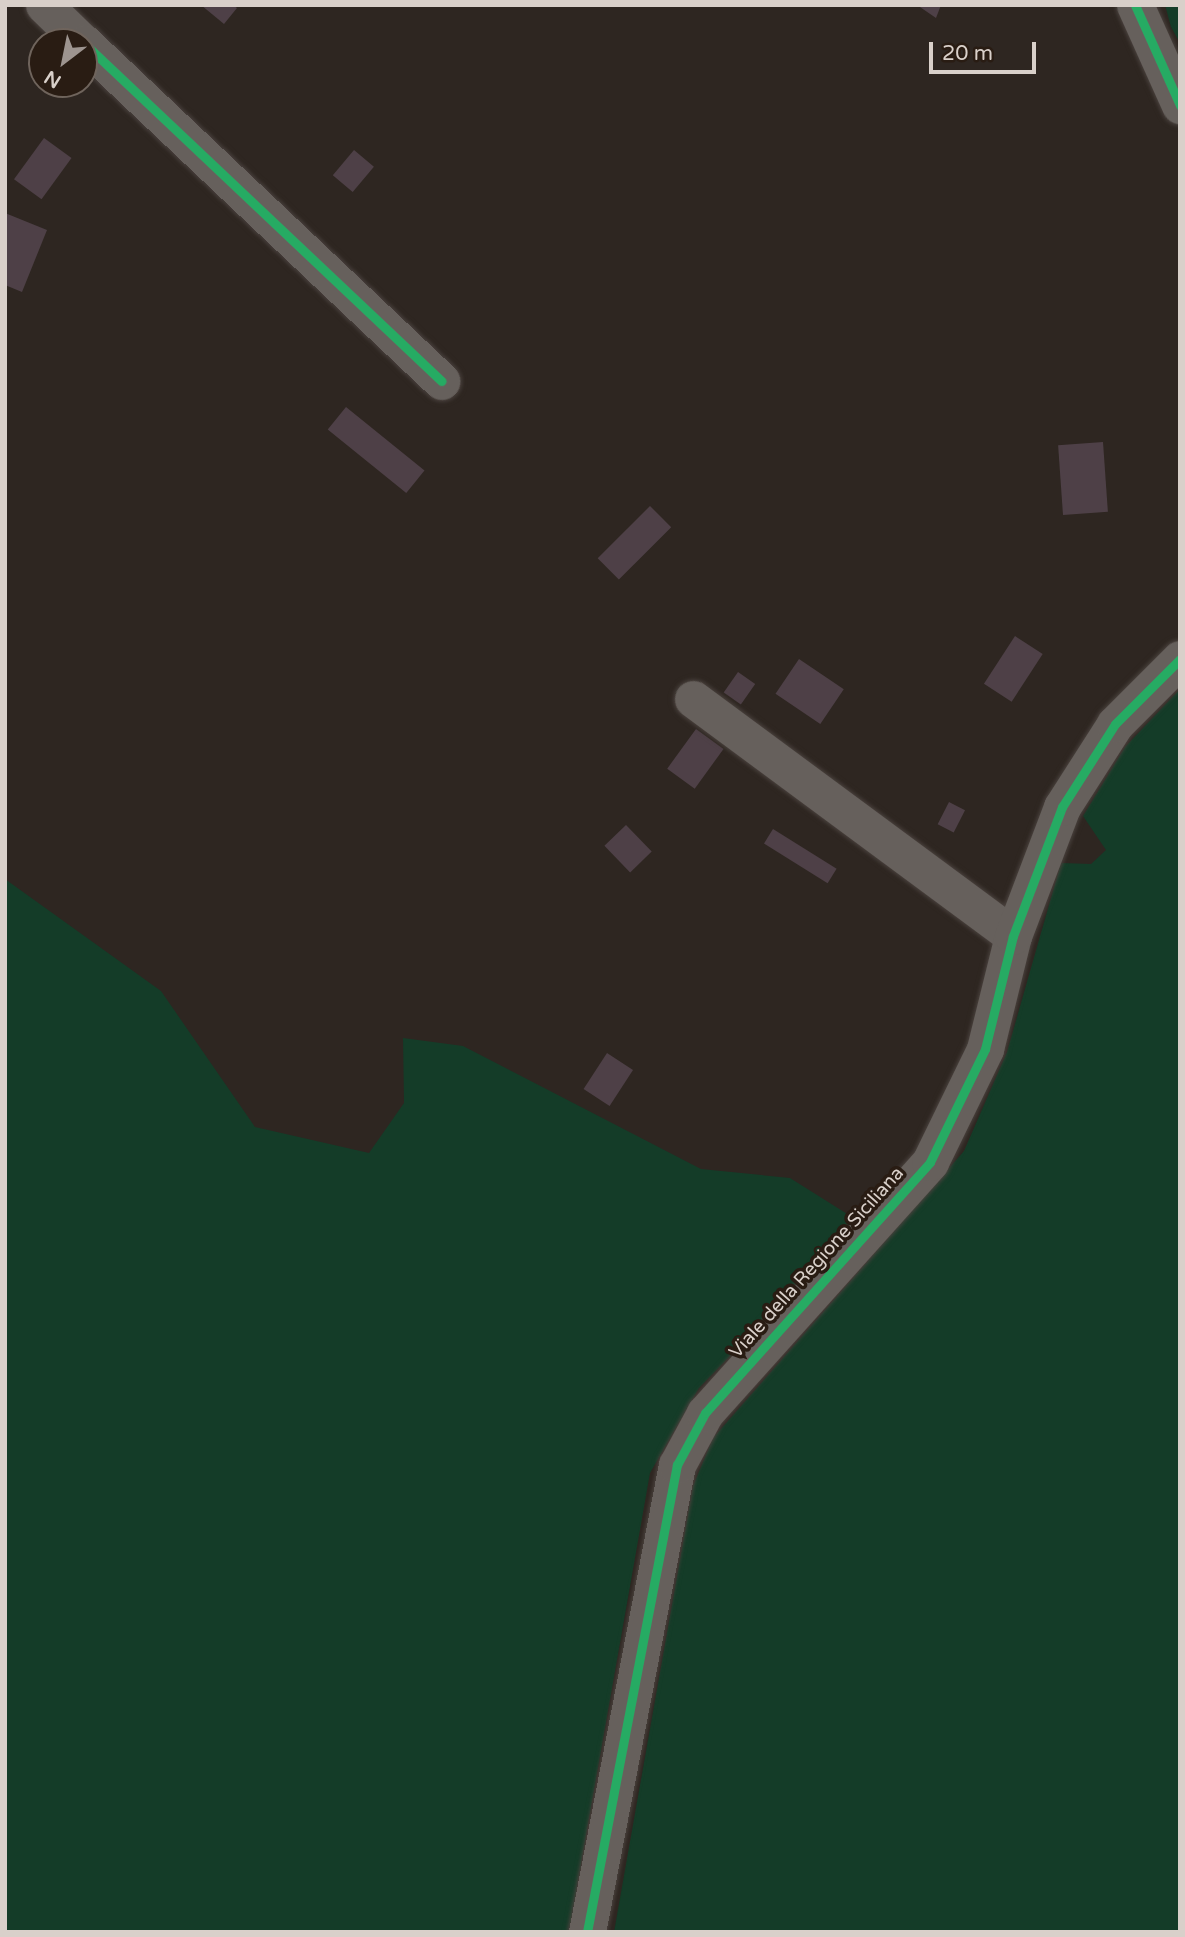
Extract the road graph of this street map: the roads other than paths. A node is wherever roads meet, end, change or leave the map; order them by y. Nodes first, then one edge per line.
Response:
1 (1135, 5) edge
2 (45, 6) edge
3 (68, 28) edge
4 (98, 57) edge
5 (1180, 105) edge
6 (441, 382) dead end
7 (1180, 659) edge
8 (693, 699) dead end
9 (1013, 936) junction
10 (587, 1932) edge

1 - 5 street
2 - 3 street
4 - 6 street
7 - 9 street, Viale della Regione Siciliana
8 - 9 street
9 - 10 street, Viale della Regione Siciliana

